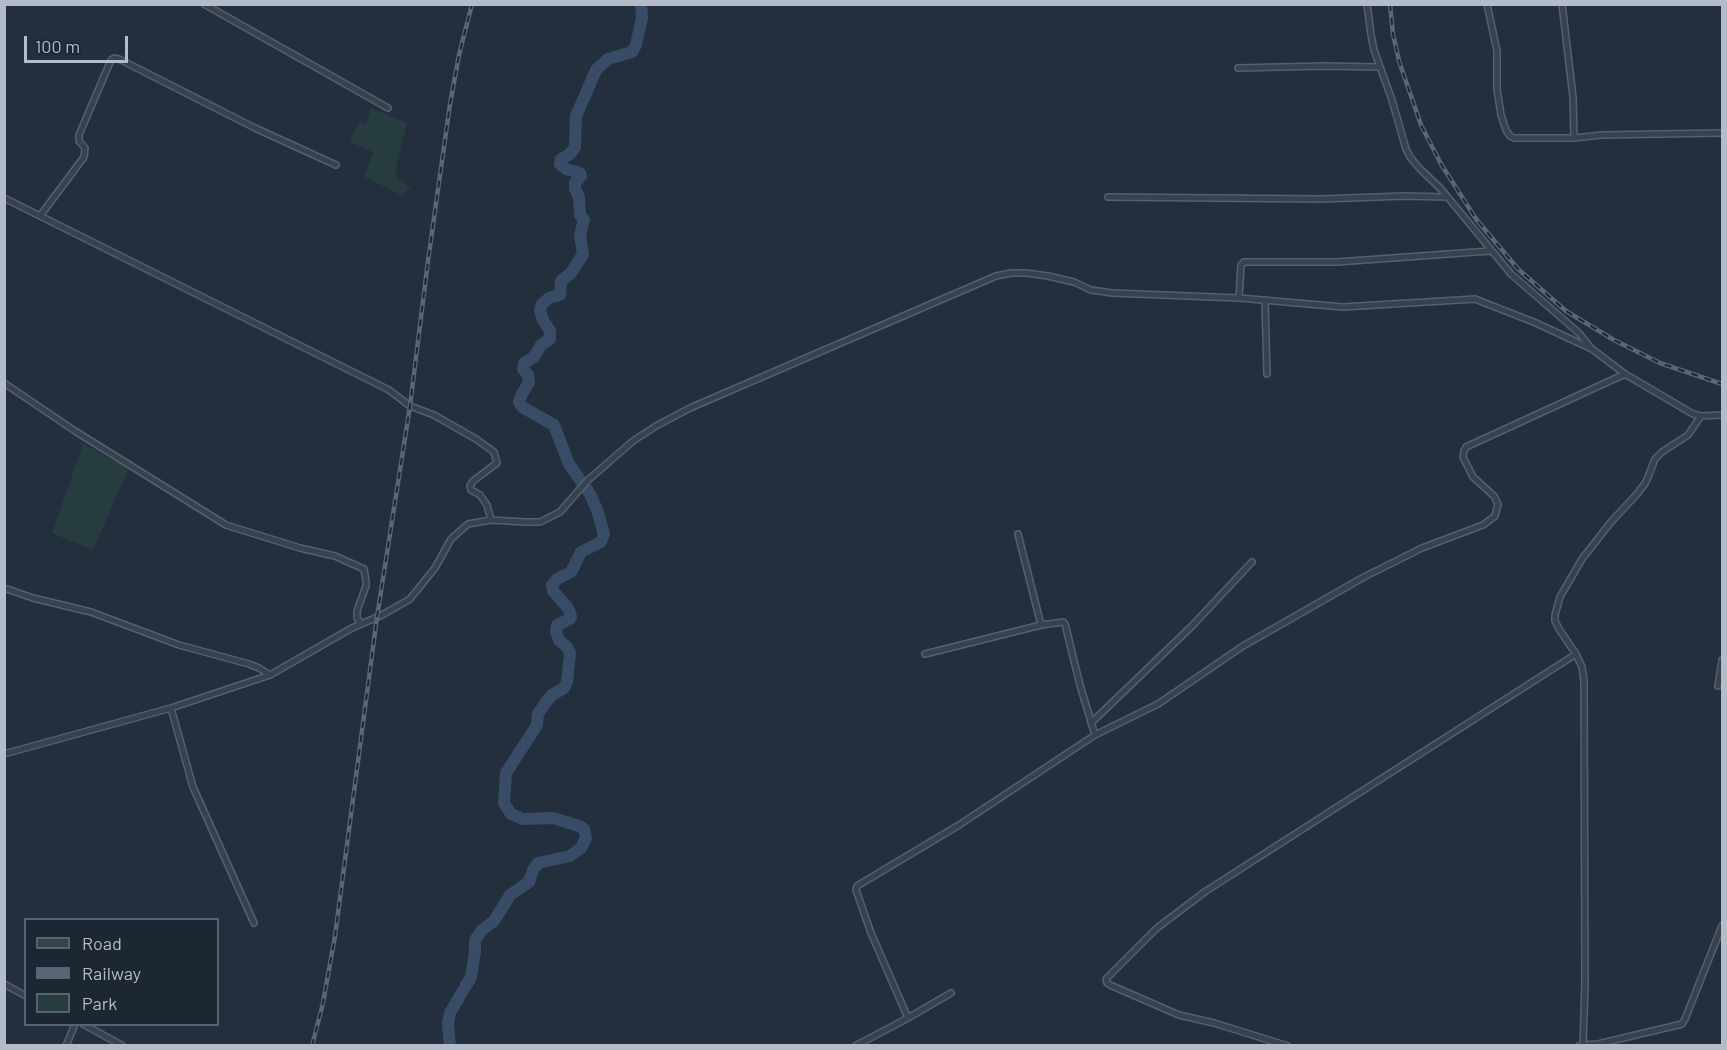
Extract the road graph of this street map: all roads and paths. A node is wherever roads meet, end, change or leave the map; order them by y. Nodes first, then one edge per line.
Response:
1 (204, 4) edge
2 (1367, 4) edge
3 (1487, 4) edge
4 (1562, 4) edge
5 (1379, 67) junction
6 (1238, 68) dead end
7 (388, 108) dead end
8 (1722, 133) edge
9 (1574, 138) junction
10 (336, 165) dead end
11 (1108, 197) dead end
12 (1446, 197) junction
13 (4, 198) edge
14 (40, 216) junction
15 (1490, 251) junction
16 (1239, 298) junction
17 (1265, 300) junction
18 (1592, 349) junction
19 (1625, 374) junction
20 (1267, 375) dead end
21 (4, 383) edge
22 (1722, 415) edge
23 (1701, 416) junction
24 (490, 520) junction
25 (1018, 534) dead end
26 (1252, 562) dead end
27 (4, 588) edge
28 (361, 624) junction
29 (1041, 625) junction
30 (925, 654) dead end
31 (1576, 654) junction
32 (1722, 660) edge
33 (270, 675) junction
34 (1718, 686) dead end
35 (171, 708) junction
36 (1091, 723) junction
37 (1095, 735) junction
38 (4, 754) edge
39 (254, 923) dead end
40 (1722, 926) edge
41 (4, 984) edge
42 (951, 993) dead end
43 (24, 995) edge
44 (908, 1018) junction
45 (74, 1026) edge
46 (87, 1026) edge
47 (1581, 1045) edge
48 (66, 1046) edge
49 (123, 1046) edge
50 (855, 1046) edge
51 (1288, 1046) edge

1 - 7 street
2 - 5 street
3 - 9 street
4 - 9 street
5 - 6 street
5 - 12 street
8 - 9 street
10 - 14 street
11 - 12 street
12 - 15 street
13 - 14 street
14 - 24 street
15 - 16 street
15 - 18 street
16 - 17 street
16 - 24 street
17 - 18 street
17 - 20 street
18 - 19 street
19 - 23 street
19 - 37 street
21 - 28 street
22 - 23 street
23 - 31 street
24 - 28 street
25 - 29 street
26 - 36 street
27 - 33 street
28 - 33 street
29 - 30 street
29 - 36 street
31 - 47 street
31 - 51 street
32 - 34 street
33 - 35 street
35 - 38 street
35 - 39 street
36 - 37 street
37 - 44 street
40 - 47 street
41 - 43 street
42 - 44 street
44 - 50 street
45 - 48 street
46 - 49 street

